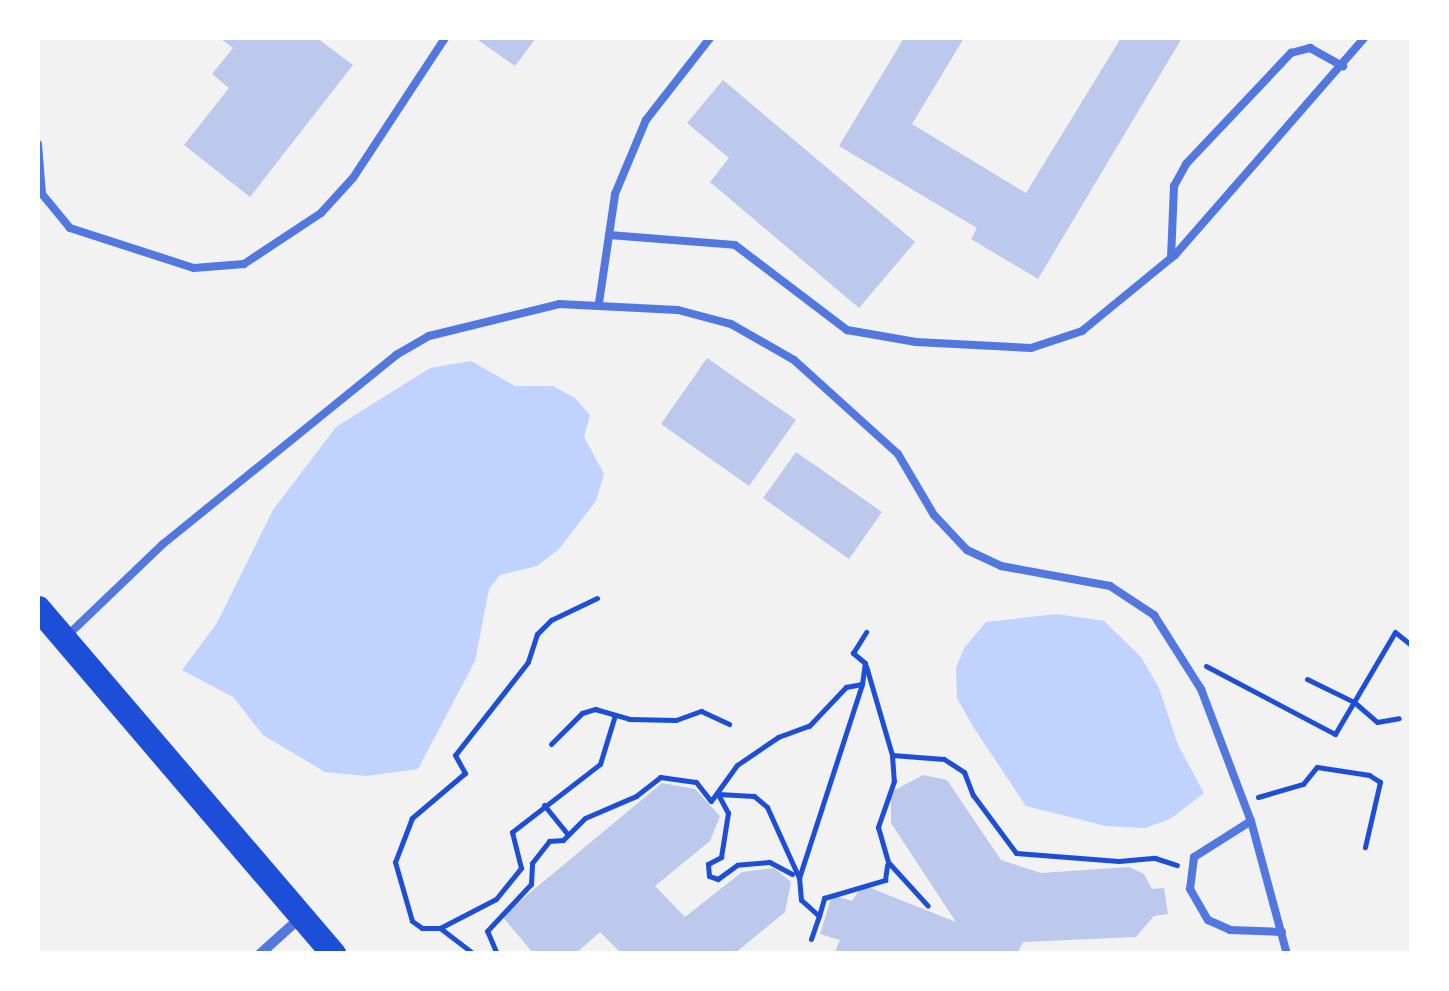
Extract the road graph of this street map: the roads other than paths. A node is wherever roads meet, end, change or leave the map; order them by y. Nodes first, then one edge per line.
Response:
1 (445, 38) edge
2 (710, 38) edge
3 (1364, 38) edge
4 (1343, 66) junction
5 (38, 144) edge
6 (609, 235) junction
7 (1171, 258) junction
8 (600, 303) junction
9 (38, 608) edge
10 (61, 640) junction
11 (1251, 821) junction
12 (302, 916) junction
13 (1282, 932) junction
14 (260, 954) edge
15 (334, 954) edge
16 (1287, 954) edge

1 - 5 lane
2 - 6 lane
3 - 4 lane
4 - 7 lane
4 - 7 lane
6 - 7 lane
6 - 8 lane
8 - 10 lane
8 - 11 lane
9 - 10 main road
10 - 12 main road
11 - 13 lane
11 - 13 lane
12 - 14 street
12 - 15 main road
13 - 16 lane

